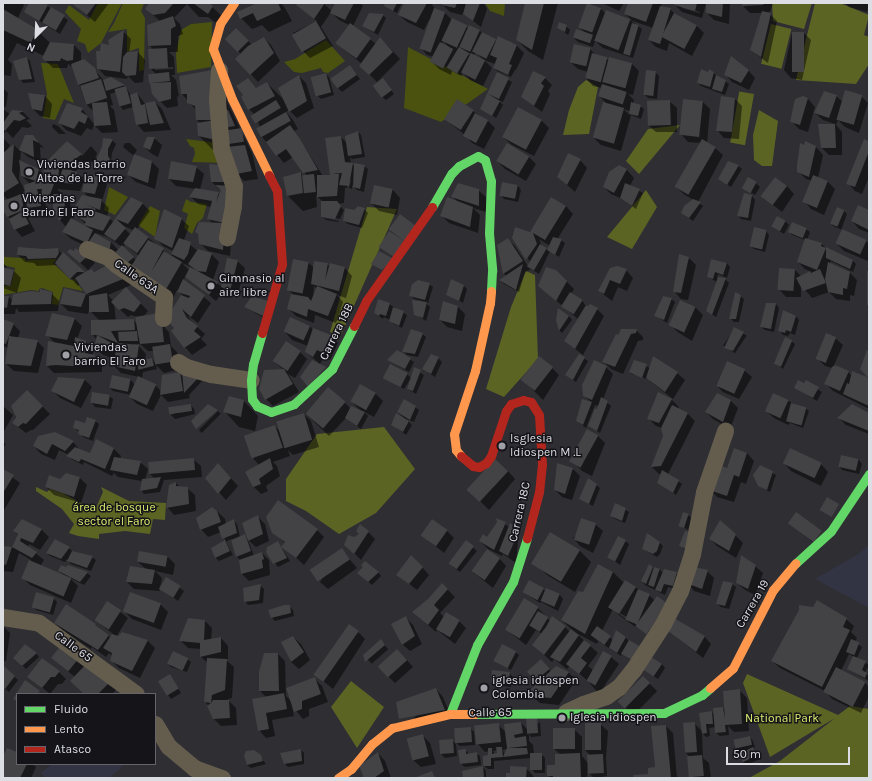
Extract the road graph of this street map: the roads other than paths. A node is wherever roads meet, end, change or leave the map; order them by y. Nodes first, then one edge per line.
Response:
1 (234, 3) edge
2 (220, 69) junction
3 (227, 237) dead end
4 (87, 249) dead end
5 (163, 318) dead end
6 (178, 362) dead end
7 (251, 380) junction
8 (725, 431) dead end
9 (472, 466) joint
10 (869, 474) edge
11 (3, 618) edge
12 (135, 693) edge
13 (566, 712) junction
14 (664, 713) joint
15 (450, 714) junction
16 (156, 726) edge
17 (222, 778) edge
18 (338, 778) edge

1 - 2 street, Carrera 18B
2 - 3 street
2 - 7 street, Carrera 18B
4 - 5 street, Calle 63A
6 - 7 street
7 - 9 street, Carrera 18B
8 - 13 street
9 - 15 street, Carrera 18C
10 - 14 street, Carrera 19
11 - 12 street, Calle 65
13 - 14 street, Calle 65
13 - 15 street, Calle 65
15 - 18 street, Calle 65
16 - 17 street

